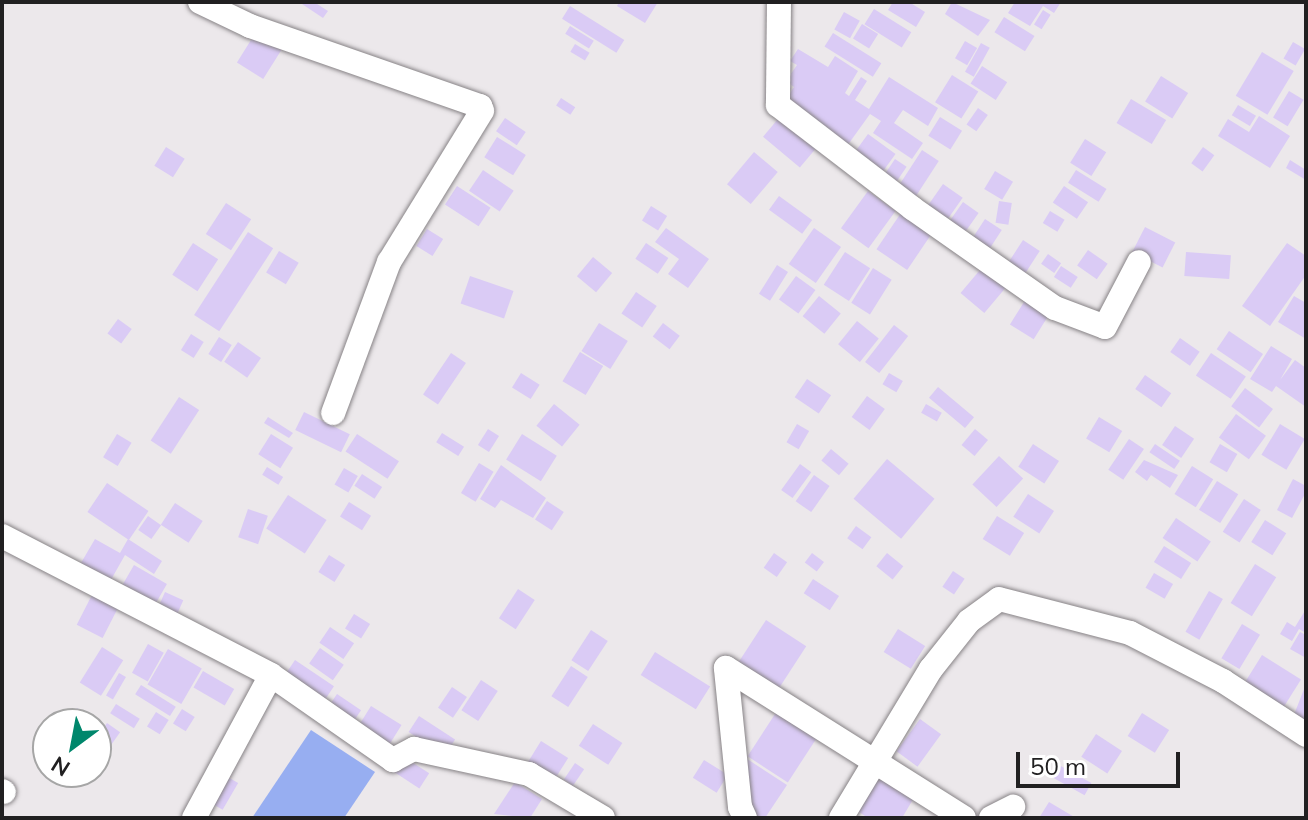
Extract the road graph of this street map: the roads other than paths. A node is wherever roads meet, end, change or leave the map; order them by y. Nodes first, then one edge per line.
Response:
1 (200, 2) edge
2 (779, 2) edge
3 (1139, 262) dead end
4 (333, 413) dead end
5 (2, 536) edge
6 (271, 675) junction
7 (1306, 735) edge
8 (873, 765) junction
9 (194, 818) edge
10 (603, 818) edge
11 (745, 818) edge
12 (841, 818) edge
13 (964, 818) edge

1 - 4 street
2 - 3 street
5 - 6 street
6 - 9 street
6 - 10 street
7 - 8 street
8 - 11 street
8 - 12 street
8 - 13 street

